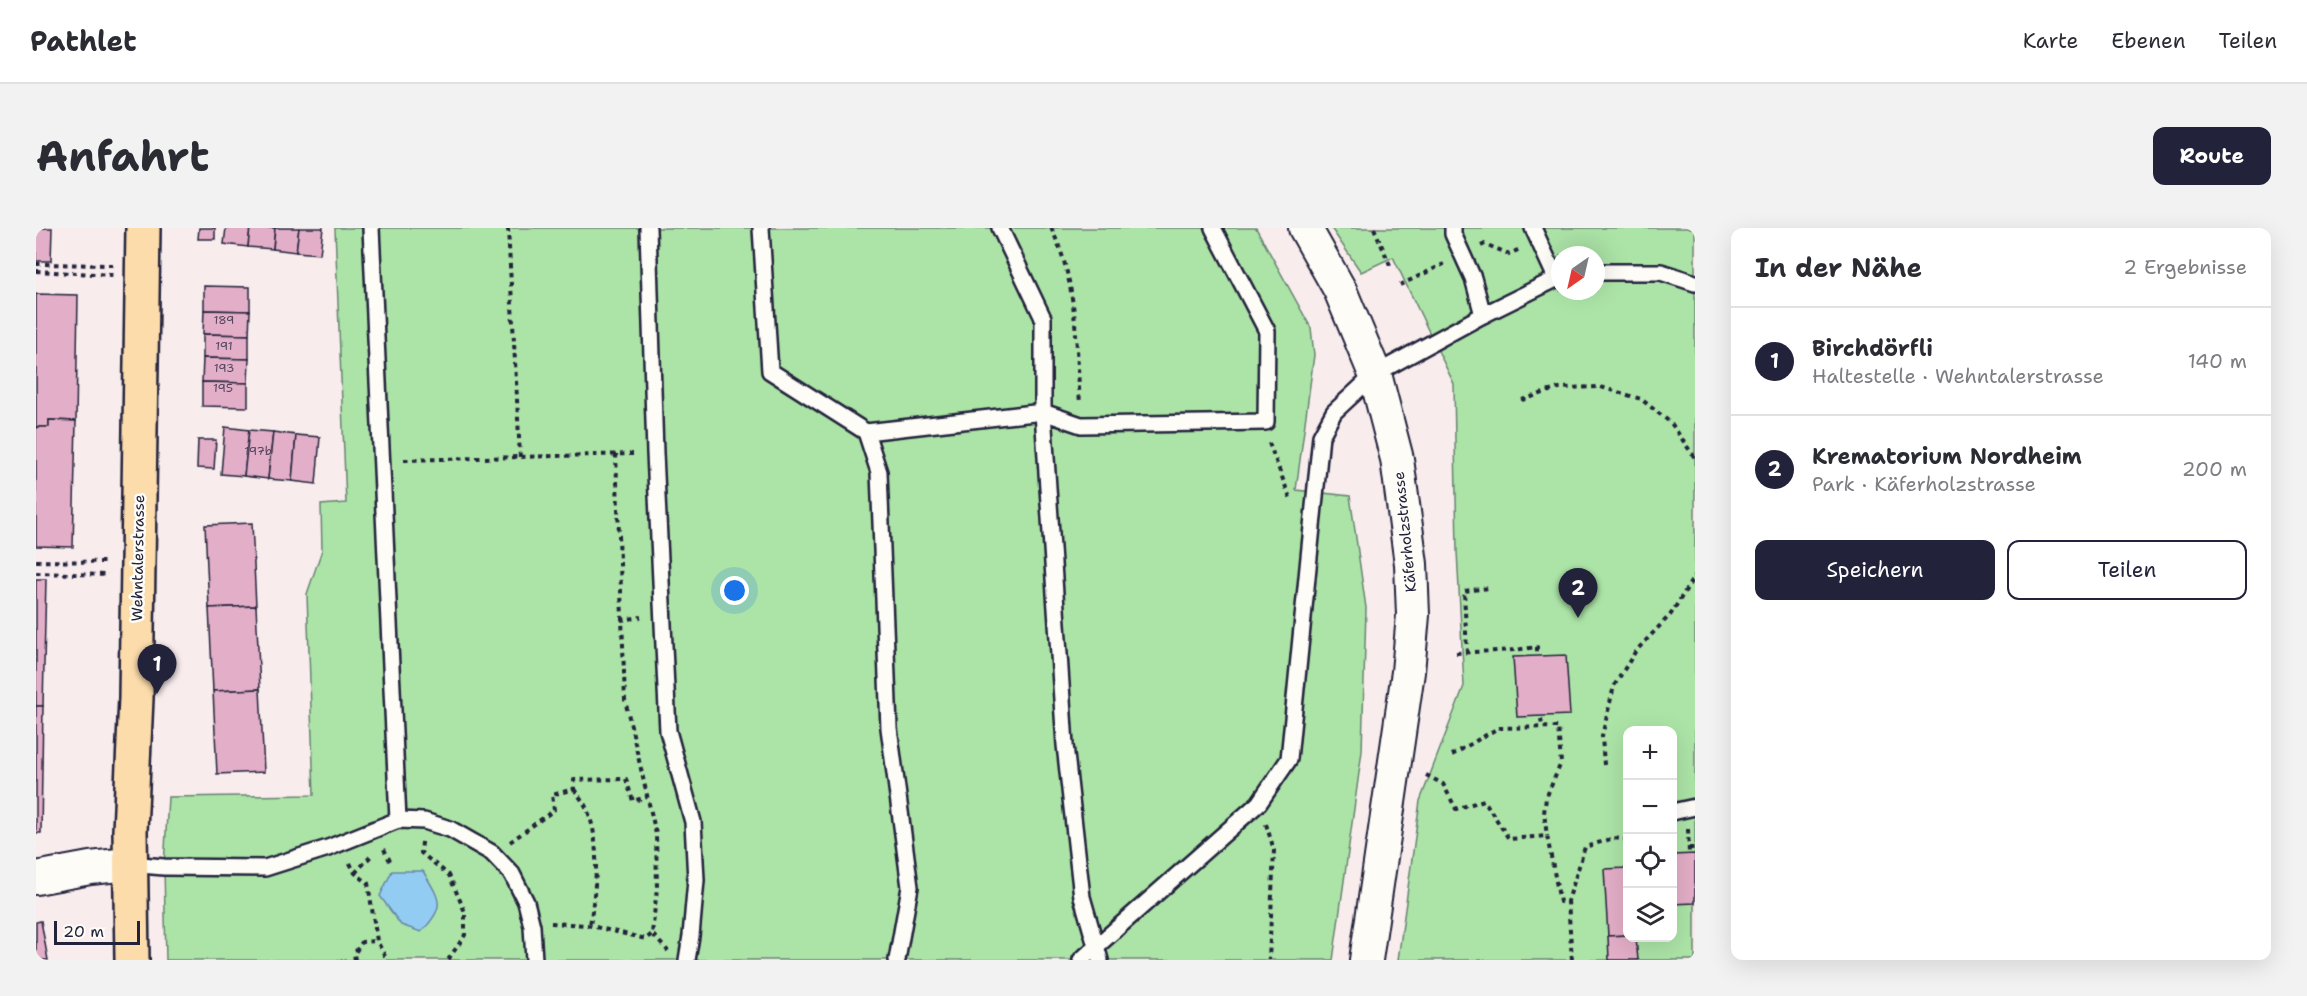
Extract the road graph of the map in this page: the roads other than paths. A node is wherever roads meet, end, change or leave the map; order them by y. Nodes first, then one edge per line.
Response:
1 (143, 228) edge
2 (371, 228) edge
3 (648, 228) edge
4 (761, 228) edge
5 (1000, 228) edge
6 (1213, 228) edge
7 (1305, 228) edge
8 (1453, 228) edge
9 (1533, 228) edge
10 (1551, 264) edge
11 (1605, 272) edge
12 (1551, 281) edge
13 (1695, 283) edge
14 (1483, 315) junction
15 (1375, 374) junction
16 (1044, 412) junction
17 (866, 432) junction
18 (1695, 807) edge
19 (1677, 811) edge
20 (398, 820) junction
21 (129, 864) junction
22 (36, 878) edge
23 (1098, 954) edge
24 (132, 960) edge
25 (534, 960) edge
26 (687, 960) edge
27 (897, 960) edge
28 (1081, 960) edge
29 (1366, 960) edge

1 - 21 main road, Wehntalerstrasse
2 - 20 lane
3 - 26 lane
4 - 17 lane
5 - 16 lane
6 - 16 lane
7 - 15 street, Käferholzstrasse
8 - 14 lane
9 - 10 lane
11 - 13 lane
12 - 14 lane
14 - 15 lane
15 - 23 lane
15 - 29 street, Käferholzstrasse
16 - 17 lane
16 - 23 lane
17 - 27 lane
18 - 19 lane
20 - 21 lane
20 - 25 lane
21 - 22 street
21 - 24 main road, Wehntalerstrasse
23 - 28 lane

